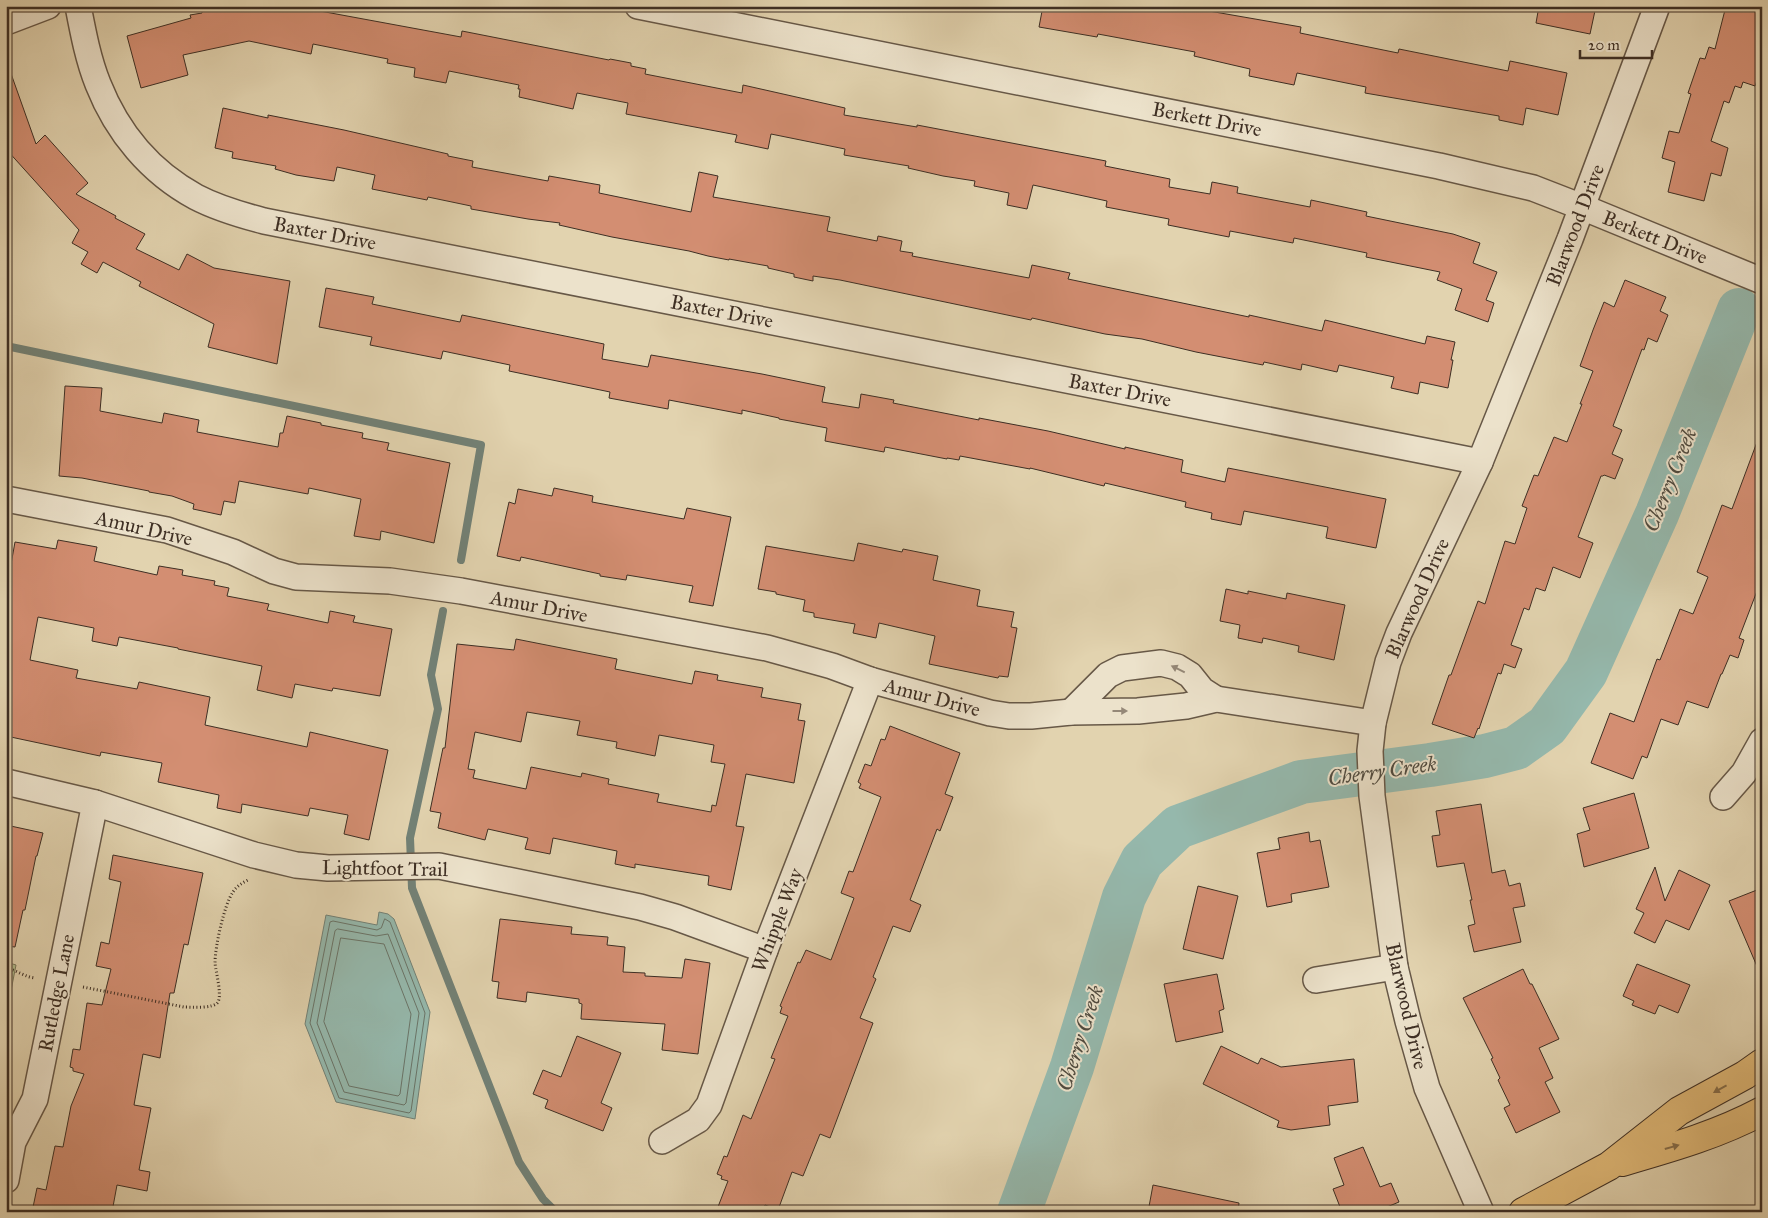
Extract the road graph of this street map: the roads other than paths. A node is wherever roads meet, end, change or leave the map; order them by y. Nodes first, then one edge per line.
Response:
1 (48, 6) edge
2 (78, 6) edge
3 (638, 6) edge
4 (1657, 6) edge
5 (6, 22) edge
6 (1582, 207) junction
7 (1762, 281) edge
8 (1480, 462) junction
9 (6, 499) edge
10 (870, 680) junction
11 (1216, 699) junction
12 (1071, 712) junction
13 (1373, 724) junction
14 (1762, 741) edge
15 (6, 782) edge
16 (1723, 797) dead end
17 (95, 803) junction
18 (766, 950) junction
19 (1395, 967) junction
20 (1316, 980) dead end
21 (1762, 1063) edge
22 (1762, 1111) edge
23 (14, 1122) edge
24 (662, 1141) dead end
25 (1609, 1166) junction
26 (6, 1180) edge
27 (1481, 1212) edge
28 (1523, 1212) edge

1 - 5 street
2 - 8 street, Baxter Drive
3 - 6 street, Berkett Drive
4 - 6 street, Blarwood Drive
6 - 7 street, Berkett Drive
6 - 8 street, Blarwood Drive
8 - 13 street, Blarwood Drive
9 - 10 street, Amur Drive
10 - 12 street, Amur Drive
10 - 18 street, Whipple Way
12 -> 11 street, Amur Drive
11 -> 12 street, Amur Drive
11 - 13 street, Amur Drive
13 - 19 street, Blarwood Drive
14 - 16 street
15 - 17 street, Lightfoot Trail
17 - 18 street, Lightfoot Trail
17 - 23 street, Rutledge Lane
18 - 24 street, Whipple Way
19 - 20 street
19 - 27 street, Blarwood Drive
21 -> 25 main road
25 -> 22 main road
23 - 26 street, Rutledge Lane
25 - 28 main road

